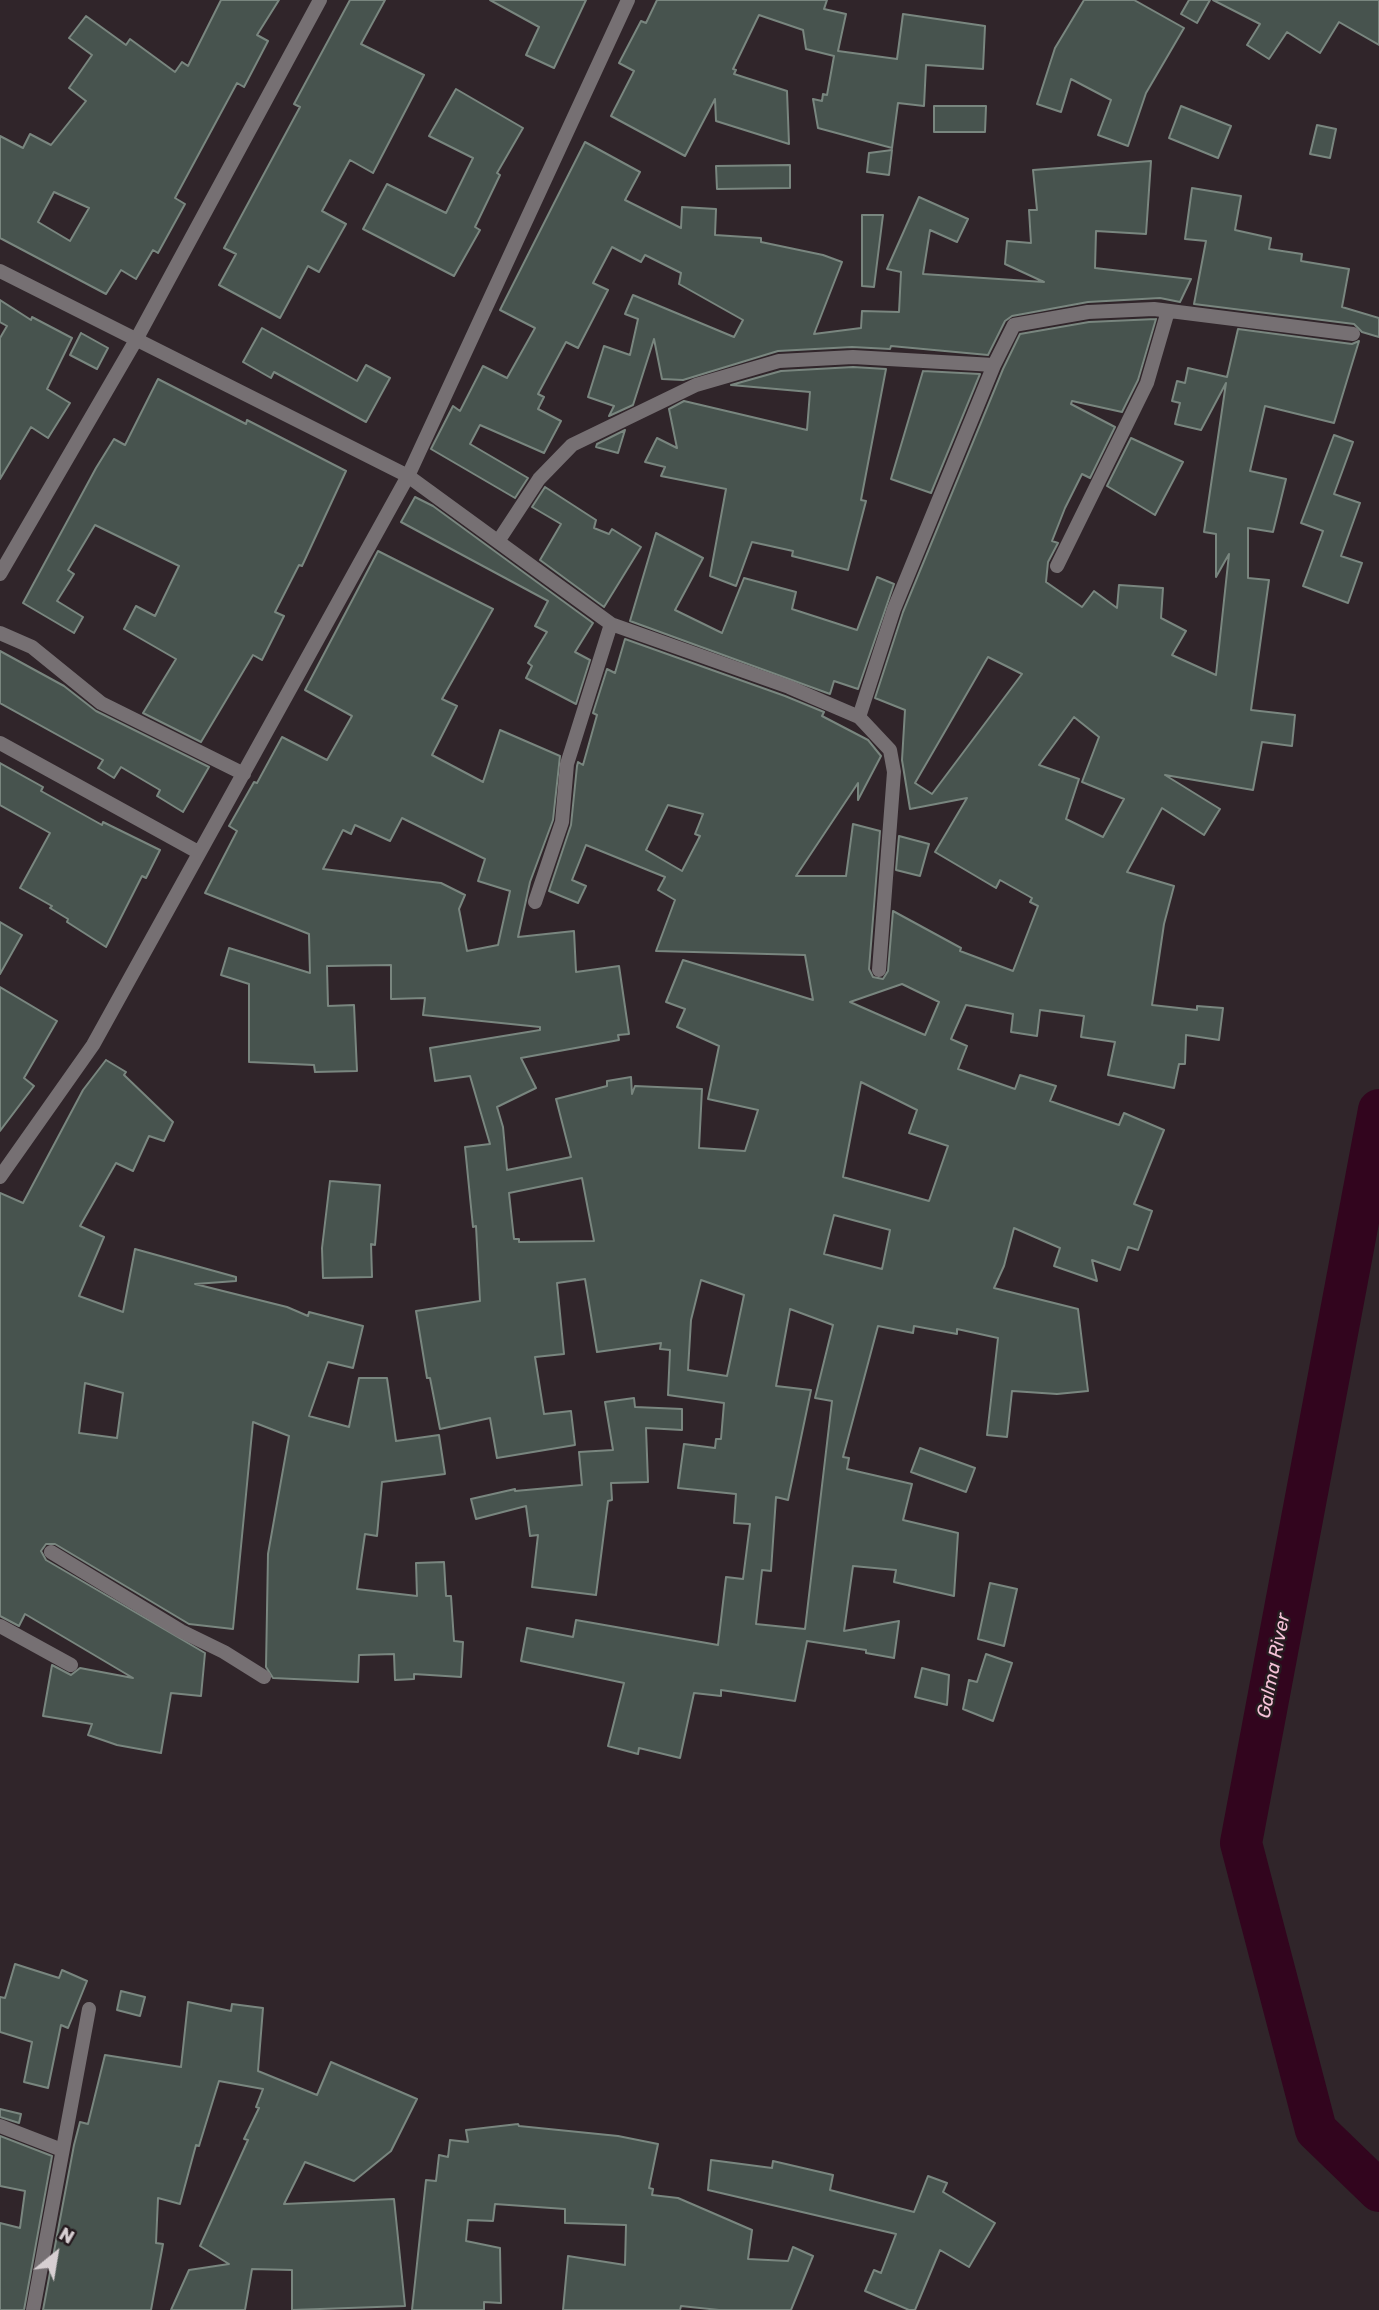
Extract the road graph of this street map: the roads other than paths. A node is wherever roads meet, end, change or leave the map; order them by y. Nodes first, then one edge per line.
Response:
1 (320, 0) edge
2 (628, 0) edge
3 (0, 271) edge
4 (1168, 311) junction
5 (1353, 334) dead end
6 (136, 341) junction
7 (993, 365) junction
8 (408, 475) junction
9 (499, 541) junction
10 (1057, 566) dead end
11 (0, 574) edge
12 (611, 624) junction
13 (0, 633) edge
14 (859, 717) junction
15 (0, 743) edge
16 (244, 774) junction
17 (198, 852) junction
18 (535, 902) dead end
19 (879, 970) dead end
20 (0, 1178) edge
21 (51, 1552) dead end
22 (0, 1626) edge
23 (71, 1665) dead end
24 (264, 1677) dead end
25 (89, 2009) dead end
26 (0, 2126) edge
27 (62, 2150) junction
28 (33, 2310) edge

1 - 6 street
2 - 8 street
3 - 6 street
4 - 5 street
4 - 7 street
4 - 10 street
6 - 8 street
6 - 11 street
7 - 9 street
7 - 14 street
8 - 9 street
8 - 16 street
9 - 12 street
12 - 14 street
12 - 18 street
13 - 16 street
14 - 19 street
15 - 17 street
16 - 17 street
17 - 20 street
21 - 24 street
22 - 23 street
25 - 27 street
26 - 27 street
27 - 28 street

